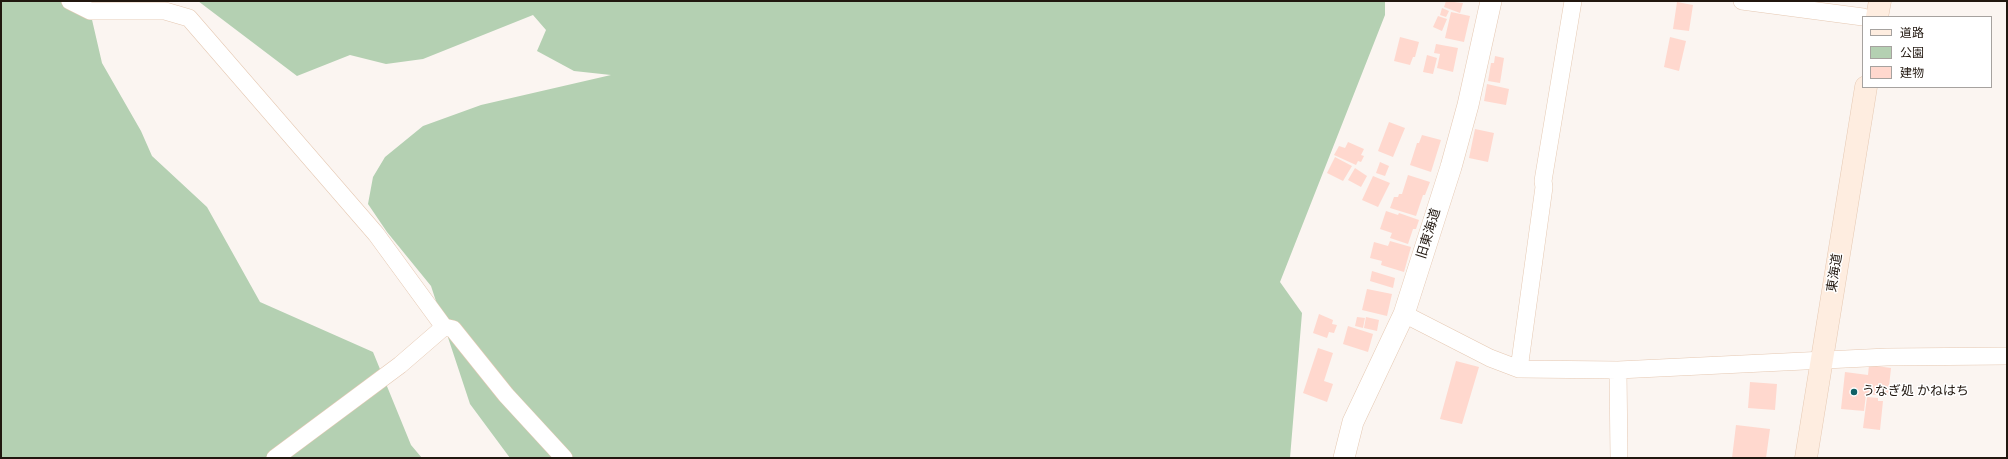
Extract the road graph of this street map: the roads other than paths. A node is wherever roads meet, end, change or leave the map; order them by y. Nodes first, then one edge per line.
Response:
1 (70, 1) edge
2 (1491, 1) edge
3 (1573, 1) edge
4 (1742, 1) edge
5 (1880, 1) edge
6 (1877, 16) edge
7 (1862, 17) edge
8 (1866, 88) edge
9 (1404, 314) junction
10 (444, 327) junction
11 (2007, 356) edge
12 (1822, 359) junction
13 (1519, 369) junction
14 (1618, 370) junction
15 (275, 458) edge
16 (564, 458) edge
17 (1344, 458) edge
18 (1618, 458) edge
19 (1806, 458) edge

1 - 10 street
2 - 9 street, 旧東海道
3 - 13 street
4 - 7 street
5 - 6 main road
8 - 12 main road, 東海道
9 - 13 street
9 - 17 street, 旧東海道
10 - 15 street
10 - 16 street
11 - 12 street
12 - 14 street
12 - 19 main road, 東海道
13 - 14 street
14 - 18 street

